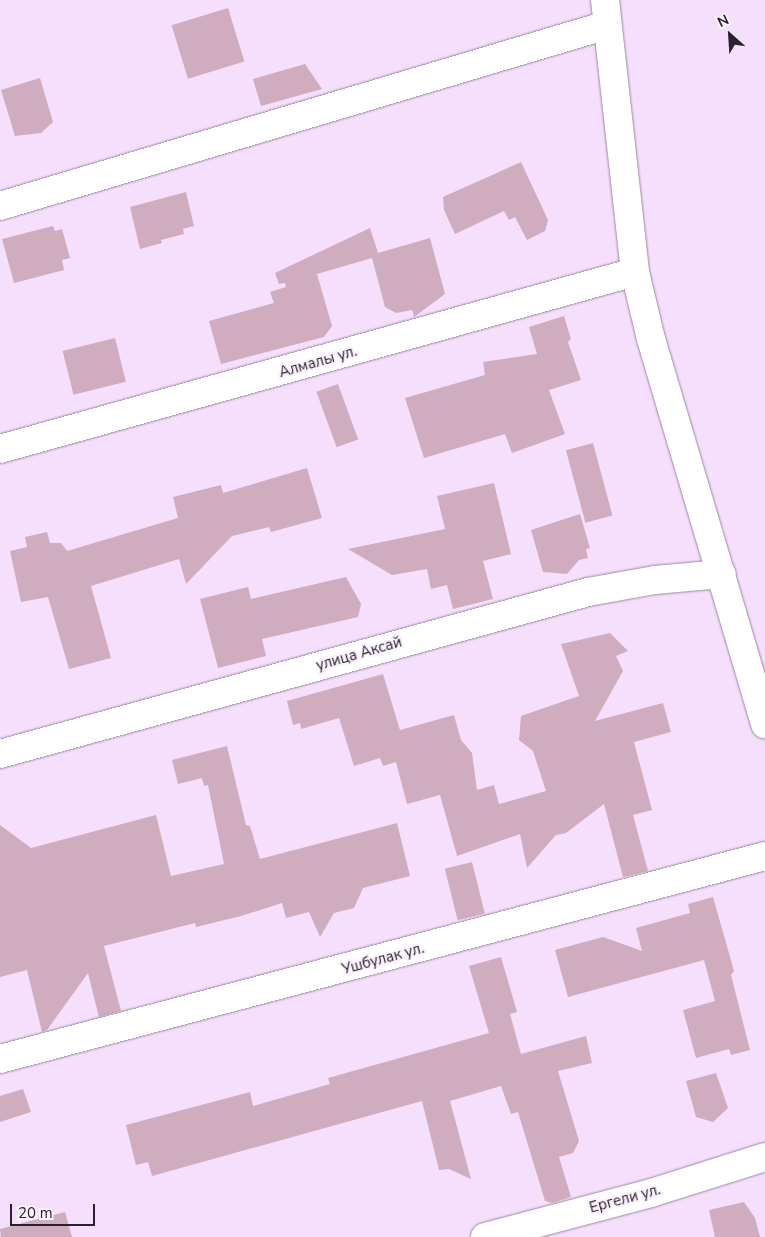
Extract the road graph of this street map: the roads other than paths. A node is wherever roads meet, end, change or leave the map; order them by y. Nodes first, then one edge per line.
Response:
1 (606, 13) edge
2 (0, 206) edge
3 (635, 272) junction
4 (0, 449) edge
5 (722, 574) junction
6 (765, 724) edge
7 (0, 754) edge
8 (765, 856) edge
9 (0, 1059) edge
10 (765, 1157) edge
11 (485, 1237) edge

1 - 2 street
1 - 3 street
3 - 4 street, Алмалы ул.
3 - 5 street
5 - 6 street
5 - 7 street, улица Аксай
8 - 9 street, Ушбулак ул.
10 - 11 street, Ергели ул.

